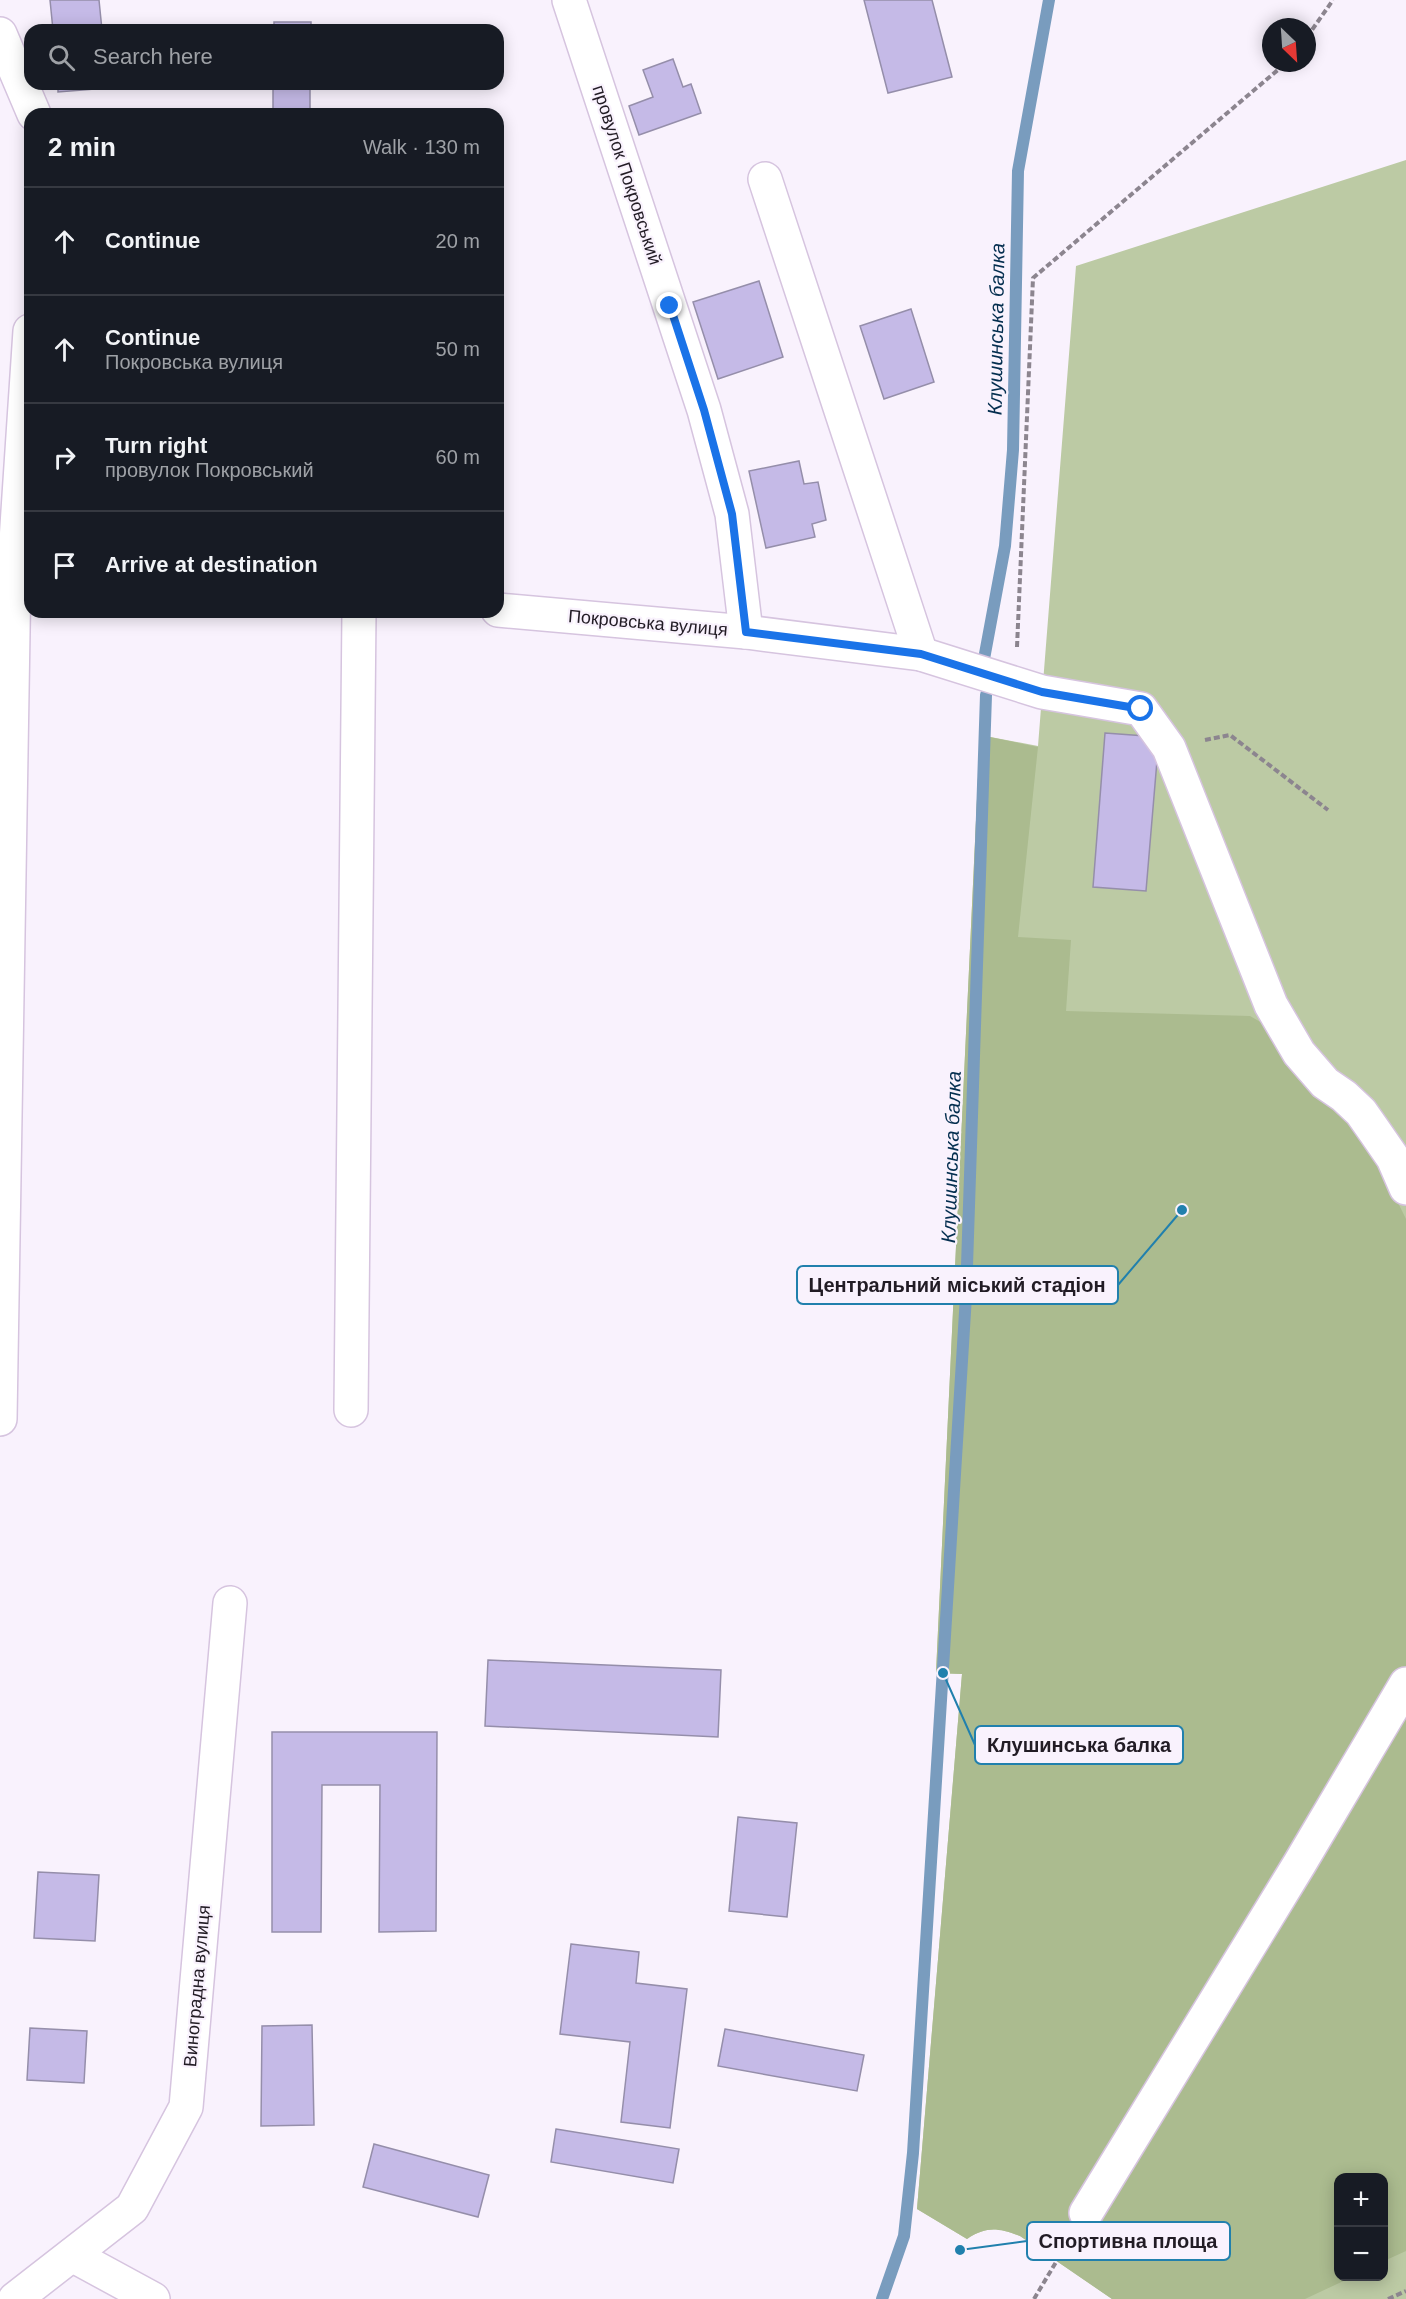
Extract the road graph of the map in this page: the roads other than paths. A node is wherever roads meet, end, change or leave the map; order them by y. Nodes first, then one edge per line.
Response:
1 (569, 0) edge
2 (0, 34) edge
3 (31, 108) edge
4 (765, 179) dead end
5 (24, 427) edge
6 (15, 571) edge
7 (504, 611) edge
8 (359, 618) edge
9 (746, 632) junction
10 (921, 654) junction
11 (1406, 1188) edge
12 (351, 1410) dead end
13 (0, 1419) edge
14 (230, 1603) dead end
15 (1406, 1684) edge
16 (1086, 2213) dead end
17 (72, 2254) junction
18 (15, 2299) edge
19 (153, 2299) edge

1 - 9 street, провулок Покровський
2 - 3 street
4 - 10 street
5 - 6 street
6 - 13 street
7 - 9 street, Покровська вулиця
8 - 12 street
9 - 10 street, Покровська вулиця
10 - 11 street, Покровська вулиця
14 - 17 street, Виноградна вулиця
15 - 16 street
17 - 18 street, Виноградна вулиця
17 - 19 street

